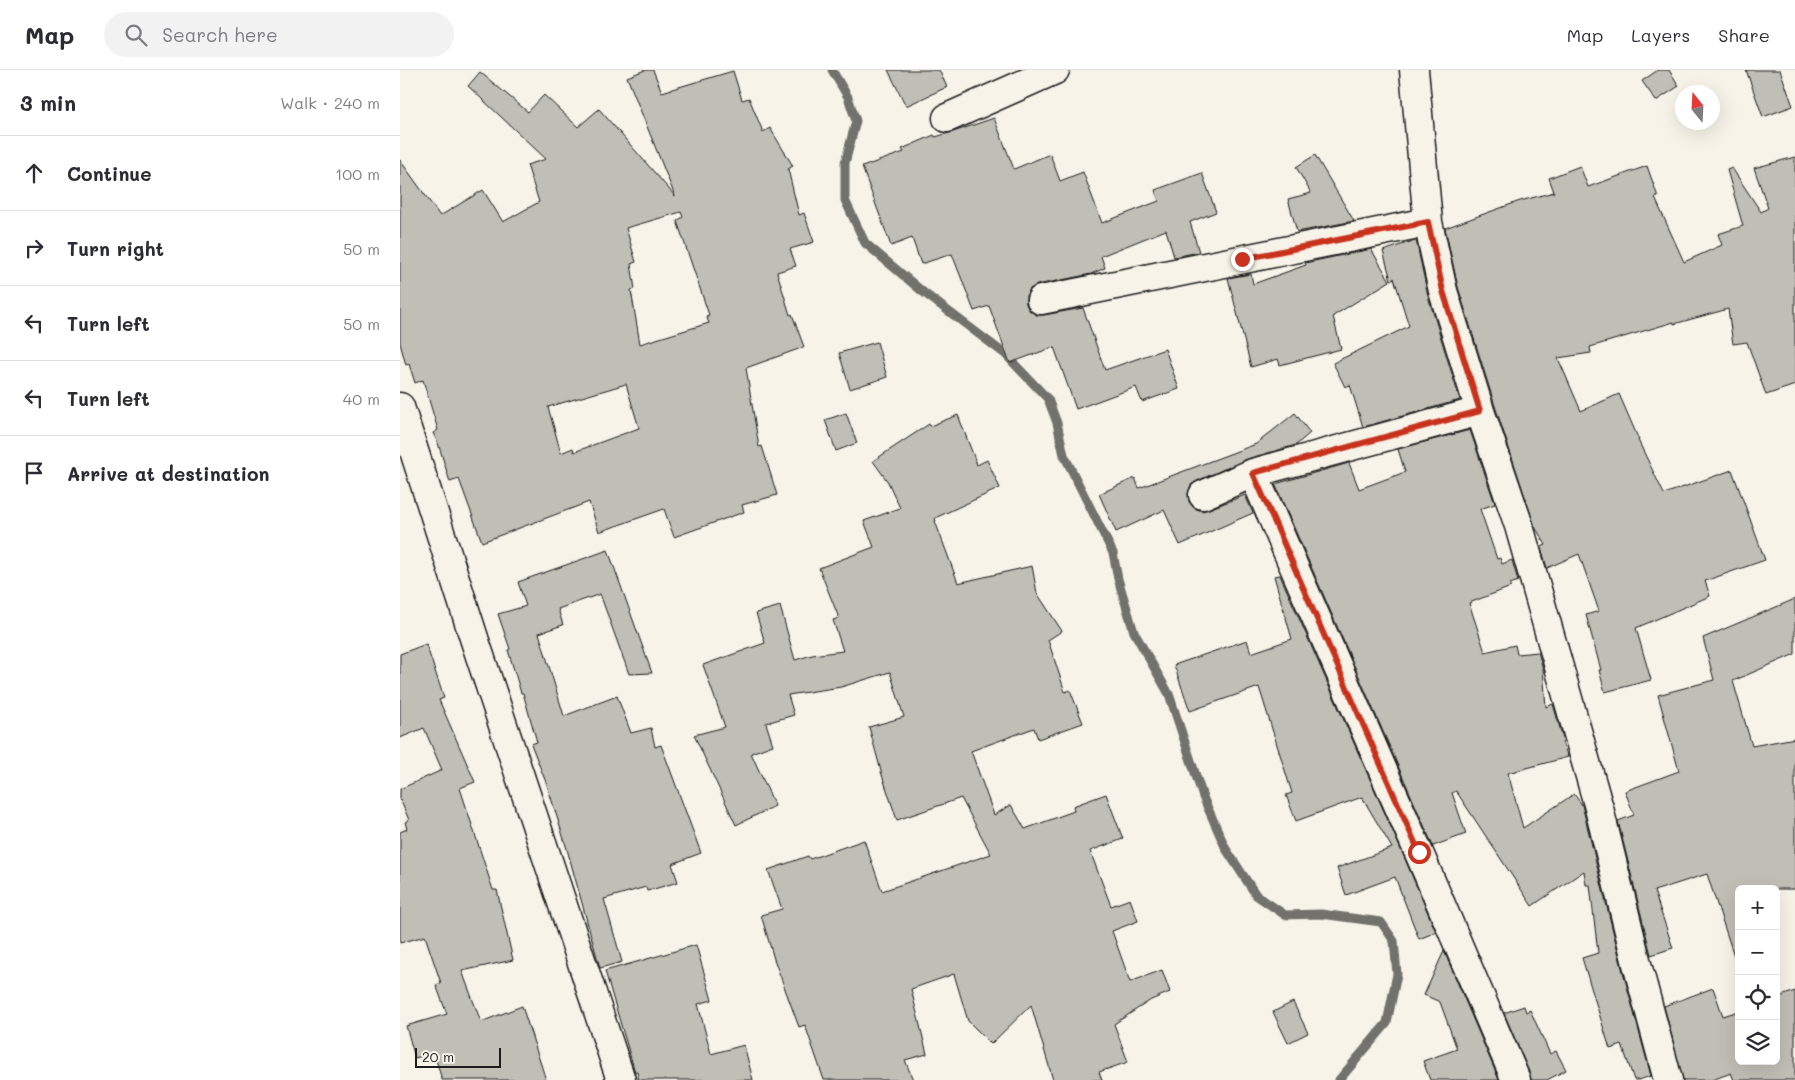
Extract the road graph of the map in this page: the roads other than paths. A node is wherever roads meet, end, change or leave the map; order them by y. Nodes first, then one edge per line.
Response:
1 (1055, 70) edge
2 (1414, 70) edge
3 (947, 118) dead end
4 (1428, 222) junction
5 (1041, 300) dead end
6 (400, 407) edge
7 (1480, 411) junction
8 (1253, 473) junction
9 (1203, 495) dead end
10 (620, 1080) edge
11 (1516, 1080) edge
12 (1668, 1080) edge

1 - 3 street
2 - 4 street
4 - 5 street
4 - 7 street
6 - 10 street
7 - 8 street
7 - 12 street
8 - 9 street
8 - 11 street

